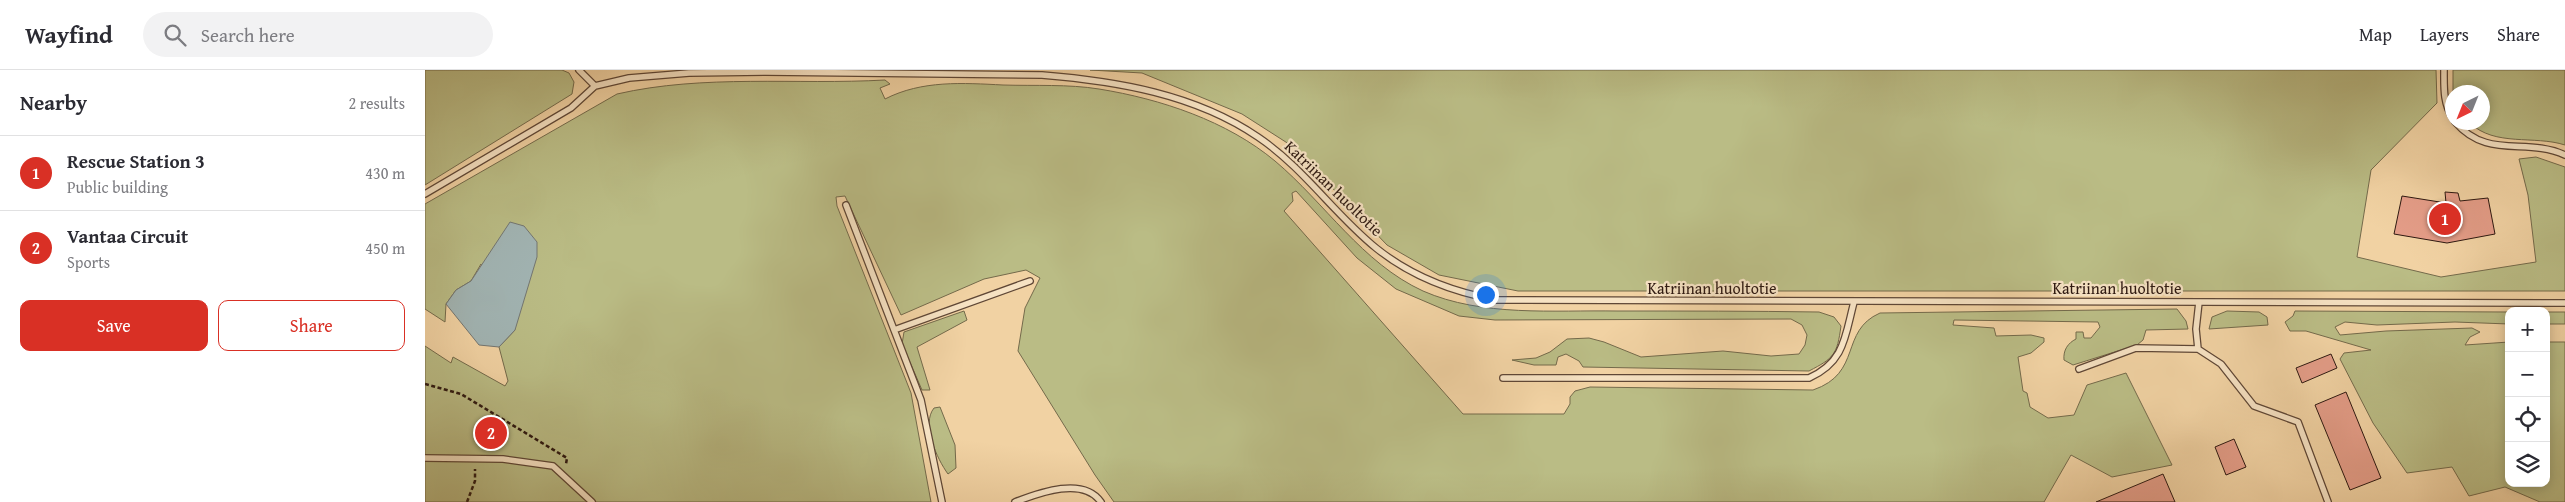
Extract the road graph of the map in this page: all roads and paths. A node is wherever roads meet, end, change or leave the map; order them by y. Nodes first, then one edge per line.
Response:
1 (579, 70) edge
2 (2444, 70) edge
3 (595, 86) junction
4 (2445, 100) edge
5 (2461, 130) edge
6 (2565, 155) edge
7 (425, 194) edge
8 (846, 205) dead end
9 (1030, 281) dead end
10 (1854, 302) junction
11 (2199, 302) junction
12 (2565, 303) edge
13 (894, 330) junction
14 (2199, 349) junction
15 (2079, 369) dead end
16 (1503, 378) dead end
17 (425, 384) edge
18 (425, 458) edge
19 (475, 460) junction
20 (564, 476) junction
21 (467, 502) edge
22 (592, 502) edge
23 (941, 502) edge
24 (1015, 502) edge
25 (1101, 502) edge
26 (2328, 502) edge

1 - 3 lane
2 - 4 lane
3 - 7 lane, Katriinan huoltotie
3 - 10 lane, Katriinan huoltotie
5 - 6 lane
8 - 13 lane
9 - 13 lane
10 - 11 lane, Katriinan huoltotie
10 - 16 lane
11 - 12 lane, Katriinan huoltotie
11 - 14 lane, Katriinan huoltotie
13 - 23 lane
14 - 15 lane
14 - 26 lane
17 - 20 path
18 - 19 lane
19 - 20 lane
19 - 21 path
20 - 22 lane
24 - 25 lane

